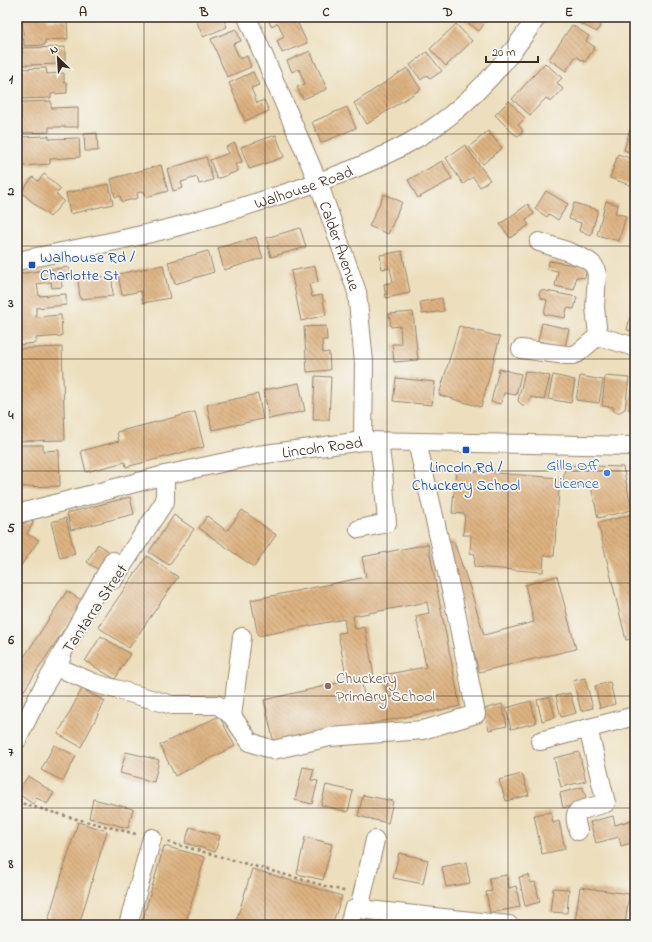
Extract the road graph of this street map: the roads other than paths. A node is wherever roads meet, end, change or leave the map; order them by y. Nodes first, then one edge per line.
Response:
1 (247, 17) edge
2 (537, 17) edge
3 (318, 182) junction
4 (540, 242) dead end
5 (17, 261) edge
6 (598, 336) junction
7 (635, 347) edge
8 (521, 349) dead end
9 (371, 441) junction
10 (417, 442) junction
11 (635, 446) edge
12 (165, 475) junction
13 (17, 514) edge
14 (359, 529) dead end
15 (113, 561) dead end
16 (242, 637) dead end
17 (56, 666) junction
18 (232, 716) junction
19 (635, 716) edge
20 (588, 728) junction
21 (17, 740) edge
22 (540, 741) dead end
23 (578, 831) dead end
24 (152, 838) road end
25 (375, 840) dead end
26 (354, 915) edge
27 (128, 925) edge
28 (509, 925) edge

1 - 3 street, Calder Avenue
2 - 3 street, Walhouse Road
3 - 5 street, Walhouse Road
3 - 9 street, Calder Avenue
4 - 6 street
6 - 7 street
6 - 8 street
9 - 10 street, Lincoln Road
9 - 12 street, Lincoln Road
9 - 14 street, Calder Avenue
10 - 11 street, Lincoln Road
10 - 18 street
12 - 13 street, Lincoln Road
12 - 17 street, Tantarra Street
15 - 17 street
16 - 18 street
17 - 18 street
17 - 21 street, Tantarra Street
19 - 20 street
20 - 22 street
20 - 23 street
24 - 27 street
25 - 26 street
26 - 28 street

